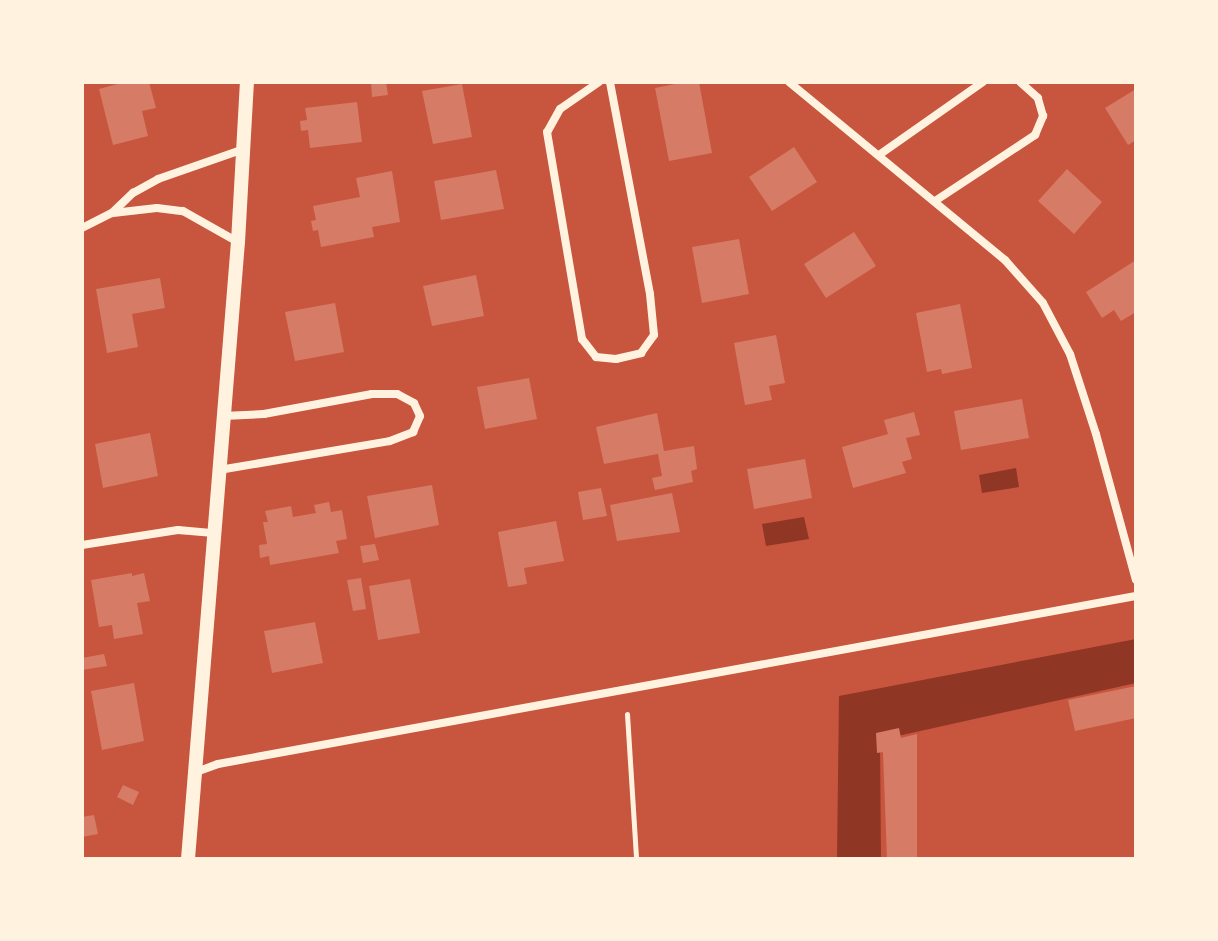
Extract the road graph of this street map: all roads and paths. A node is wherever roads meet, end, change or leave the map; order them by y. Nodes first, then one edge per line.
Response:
1 (247, 82) edge
2 (599, 82) edge
3 (610, 82) edge
4 (789, 82) edge
5 (983, 82) edge
6 (1020, 82) edge
7 (244, 149) junction
8 (879, 155) junction
9 (935, 201) junction
10 (112, 213) junction
11 (82, 228) edge
12 (238, 242) junction
13 (223, 416) junction
14 (219, 470) junction
15 (214, 533) junction
16 (82, 545) edge
17 (1136, 580) edge
18 (1136, 596) edge
19 (627, 714) dead end
20 (196, 772) junction
21 (188, 859) edge
22 (636, 859) edge

1 - 7 street
2 - 3 street
4 - 8 street
5 - 8 street
6 - 9 street
7 - 10 street
7 - 12 street
8 - 9 street
9 - 17 street
10 - 11 street
10 - 12 street
12 - 13 street
13 - 14 street
13 - 14 street
14 - 15 street
15 - 16 street
15 - 20 street
18 - 20 street
19 - 22 path
20 - 21 street

